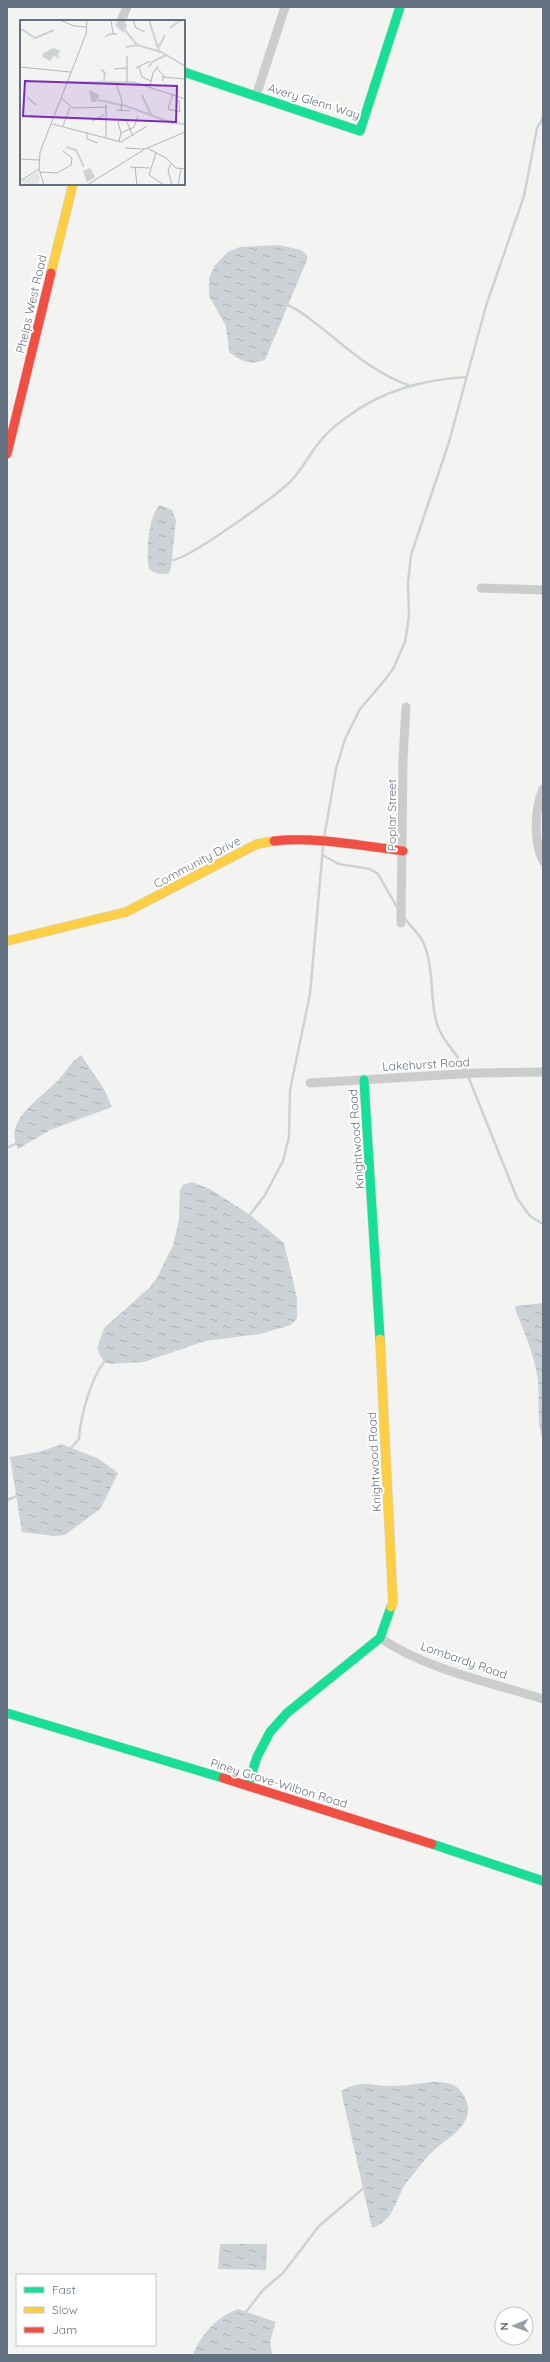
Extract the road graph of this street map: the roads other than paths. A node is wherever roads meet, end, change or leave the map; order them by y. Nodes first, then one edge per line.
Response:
1 (127, 7) edge
2 (285, 7) edge
3 (400, 7) edge
4 (121, 20) edge
5 (185, 72) edge
6 (256, 96) junction
7 (73, 185) edge
8 (12, 415) edge
9 (7, 454) edge
10 (481, 588) dead end
11 (543, 590) edge
12 (406, 707) dead end
13 (543, 789) edge
14 (403, 851) junction
15 (543, 861) edge
16 (401, 923) dead end
17 (7, 941) edge
18 (543, 1072) edge
19 (364, 1080) junction
20 (310, 1083) dead end
21 (380, 1638) junction
22 (543, 1699) edge
23 (7, 1712) edge
24 (248, 1785) junction
25 (543, 1881) edge

1 - 4 street
2 - 6 street
3 - 6 street, Avery Glenn Way
5 - 6 street, Avery Glenn Way
7 - 8 street, Phelps West Road
8 - 9 street, Phelps West Road
10 - 11 street
12 - 14 street, Poplar Street
13 - 15 street
14 - 16 street, Poplar Street
14 - 17 street, Community Drive
18 - 19 street, Lakehurst Road
19 - 20 street, Lakehurst Road
19 - 21 street, Knightwood Road
21 - 22 street, Lombardy Road
21 - 24 street
23 - 24 street, Piney Grove-Wilbon Road
24 - 25 street, Piney Grove-Wilbon Road

